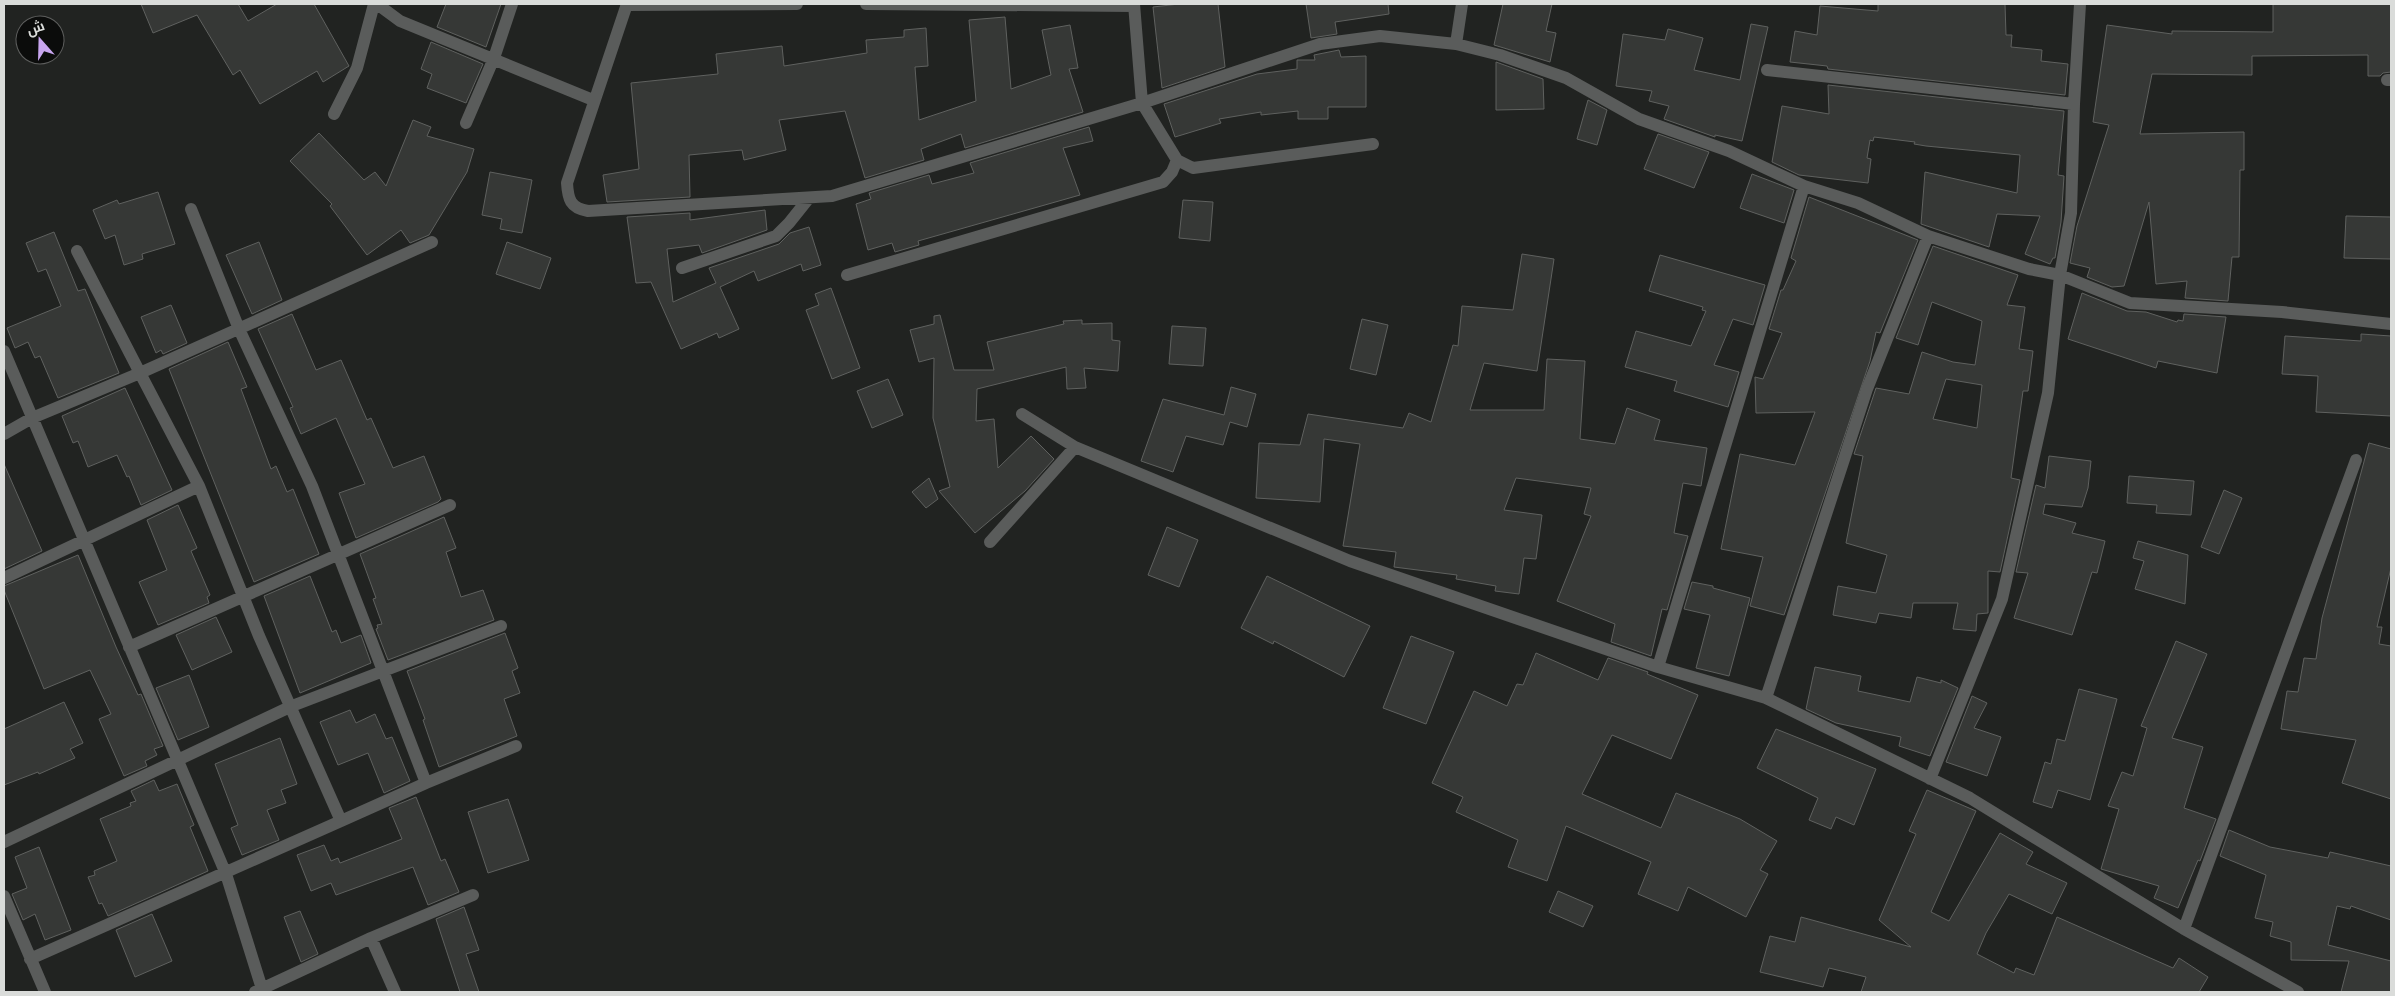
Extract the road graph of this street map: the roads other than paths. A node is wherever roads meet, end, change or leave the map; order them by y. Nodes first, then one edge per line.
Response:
1 (376, 4) edge
2 (512, 4) edge
3 (797, 4) edge
4 (866, 4) edge
5 (1462, 4) edge
6 (2080, 4) edge
7 (626, 5) edge
8 (1134, 5) edge
9 (1456, 44) junction
10 (494, 58) junction
11 (1767, 70) dead end
12 (593, 100) junction
13 (1142, 103) junction
14 (2074, 104) junction
15 (334, 114) dead end
16 (466, 123) dead end
17 (1373, 144) dead end
18 (1177, 160) junction
19 (1804, 186) junction
20 (809, 198) junction
21 (191, 210) dead end
22 (1928, 236) junction
23 (432, 242) dead end
24 (77, 251) dead end
25 (682, 268) dead end
26 (847, 275) dead end
27 (2060, 275) junction
28 (2391, 324) edge
29 (240, 329) junction
30 (4, 351) edge
31 (140, 373) junction
32 (1022, 414) dead end
33 (32, 418) junction
34 (4, 434) edge
35 (1075, 447) junction
36 (2356, 460) dead end
37 (199, 486) junction
38 (450, 504) dead end
39 (84, 542) junction
40 (990, 542) dead end
41 (337, 554) junction
42 (4, 578) edge
43 (243, 595) junction
44 (501, 626) dead end
45 (129, 646) junction
46 (1658, 667) junction
47 (383, 670) junction
48 (1766, 698) junction
49 (292, 706) junction
50 (516, 746) dead end
51 (176, 759) junction
52 (1930, 779) junction
53 (426, 783) junction
54 (341, 821) junction
55 (4, 842) edge
56 (226, 874) junction
57 (473, 895) dead end
58 (4, 896) edge
59 (2184, 928) junction
60 (371, 938) junction
61 (30, 959) junction
62 (260, 991) edge
63 (45, 992) edge
64 (395, 992) edge
65 (2298, 992) edge

1 - 10 street
1 - 15 street
2 - 10 street
3 - 7 street
4 - 8 street
5 - 9 street
6 - 14 street
7 - 12 street
8 - 13 street
9 - 13 street
9 - 19 street
10 - 12 street
10 - 16 street
11 - 14 street
12 - 20 street
13 - 18 street
13 - 20 street
14 - 27 street
17 - 18 street
18 - 26 street
19 - 22 street
19 - 46 street
20 - 25 street
21 - 29 street
22 - 27 street
22 - 48 street
23 - 29 street
24 - 31 street
27 - 28 street
27 - 52 street
29 - 31 street
29 - 41 street
30 - 33 street
31 - 33 street
31 - 37 street
32 - 35 street
33 - 34 street
33 - 39 street
35 - 40 street
35 - 46 street
36 - 59 street
37 - 39 street
37 - 43 street
38 - 41 street
39 - 42 street
39 - 45 street
41 - 43 street
41 - 47 street
43 - 45 street
43 - 49 street
44 - 47 street
45 - 51 street
46 - 48 street
47 - 49 street
47 - 53 street
48 - 52 street
49 - 51 street
49 - 54 street
50 - 53 street
51 - 55 street
51 - 56 street
52 - 59 street
53 - 54 street
54 - 56 street
56 - 61 street
56 - 62 street
57 - 60 street
58 - 61 street
59 - 65 street
60 - 62 street
60 - 64 street
61 - 63 street

